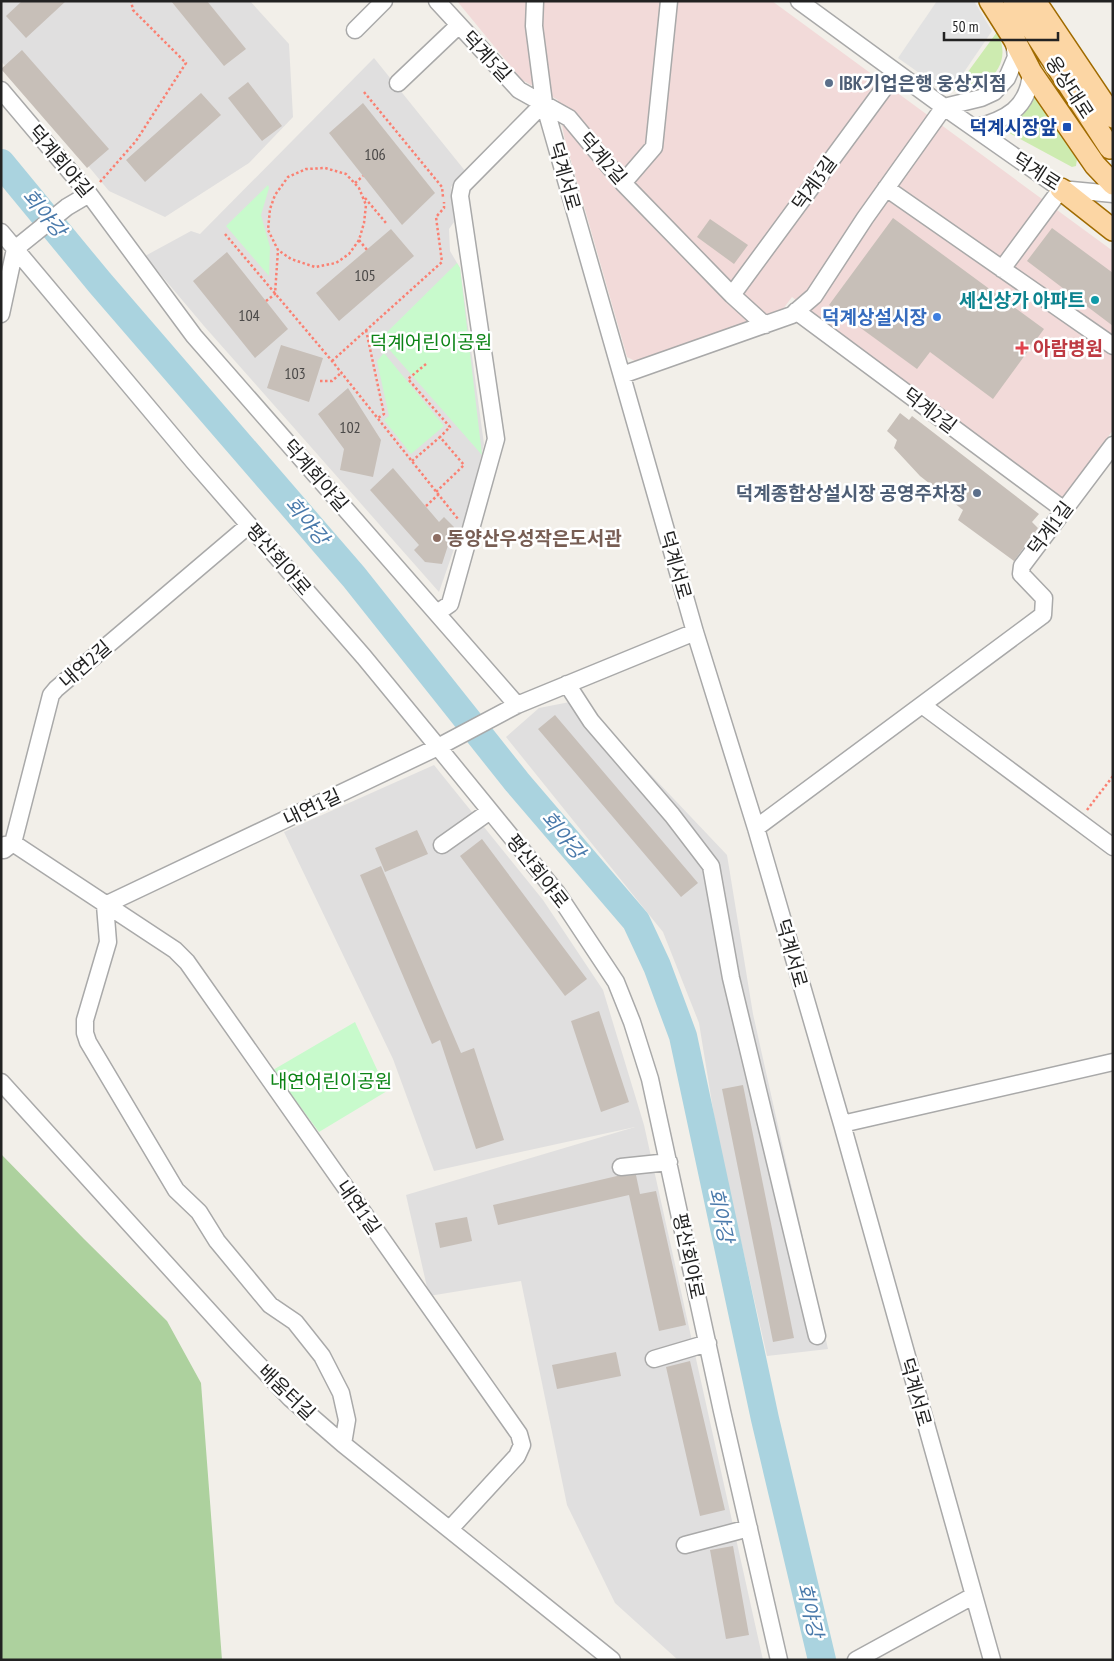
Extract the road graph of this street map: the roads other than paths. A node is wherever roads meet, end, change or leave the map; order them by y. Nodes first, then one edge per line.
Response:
1 (384, 1) edge
2 (437, 1) edge
3 (535, 1) edge
4 (669, 1) edge
5 (799, 1) edge
6 (990, 1) edge
7 (1014, 1) edge
8 (1035, 1) edge
9 (1050, 1) edge
10 (459, 25) junction
11 (355, 30) dead end
12 (1014, 39) junction
13 (896, 72) junction
14 (1031, 72) junction
15 (398, 83) dead end
16 (1, 90) edge
17 (1113, 92) edge
18 (544, 103) junction
19 (944, 107) junction
20 (1113, 117) edge
21 (974, 128) junction
22 (1106, 160) edge
23 (623, 182) junction
24 (1113, 184) edge
25 (886, 188) junction
26 (1061, 189) junction
27 (89, 194) junction
28 (1113, 194) edge
29 (1113, 230) edge
30 (1, 232) edge
31 (16, 250) junction
32 (1002, 269) junction
33 (732, 295) junction
34 (796, 311) junction
35 (1, 314) edge
36 (765, 324) junction
37 (1113, 346) edge
38 (622, 375) junction
39 (1113, 445) edge
40 (1064, 510) junction
41 (249, 525) junction
42 (437, 613) junction
43 (695, 632) junction
44 (567, 684) junction
45 (517, 704) junction
46 (922, 705) junction
47 (438, 747) junction
48 (490, 810) junction
49 (756, 828) junction
50 (442, 845) dead end
51 (1113, 846) edge
52 (5, 847) edge
53 (105, 905) junction
54 (1113, 1062) edge
55 (1, 1082) edge
56 (842, 1124) junction
57 (668, 1162) junction
58 (621, 1167) dead end
59 (817, 1336) dead end
60 (708, 1343) junction
61 (654, 1359) dead end
62 (343, 1444) junction
63 (749, 1528) junction
64 (450, 1529) junction
65 (685, 1545) dead end
66 (973, 1596) junction
67 (776, 1659) edge
68 (612, 1660) edge
69 (856, 1660) edge
70 (992, 1660) edge

1 - 11 street
2 - 10 street, 덕계5길
3 - 18 street, 덕계서로
4 - 23 street
5 - 13 street, 덕계로
6 - 12 main road
7 - 22 main road, 웅상대로
8 - 20 main road, 웅상대로
9 - 17 main road
10 - 15 street
10 - 18 street, 덕계5길
12 - 14 main road
12 - 19 street
13 - 19 street, 덕계로
13 - 33 street, 덕계3길
14 - 21 street
14 - 22 main road
16 - 27 street, 덕계회야길
18 - 23 street, 덕계2길
18 - 38 street, 덕계서로
18 - 42 street
19 - 21 street, 덕계로
19 - 25 street
21 - 26 street, 덕계로
22 - 24 main road
23 - 33 street, 덕계2길
25 - 32 street
25 - 34 street
26 - 28 street, 덕계로
26 - 29 main road
26 - 32 street
27 - 31 street
27 - 42 street, 덕계회야길
30 - 31 street, 평산회야로
31 - 35 street
31 - 41 street, 평산회야로
32 - 37 street
33 - 36 street, 덕계2길
34 - 36 street
34 - 40 street, 덕계2길
36 - 38 street
38 - 43 street, 덕계서로
39 - 40 street, 덕계1길
40 - 46 street, 덕계1길
41 - 47 street, 평산회야로
41 - 52 street, 내연2길
42 - 45 street, 덕계회야길
43 - 44 street
43 - 49 street, 덕계서로
44 - 45 street
44 - 59 street
45 - 47 street, 내연1길
46 - 49 street, 덕계1길
46 - 51 street
47 - 48 street, 평산회야로
47 - 53 street, 내연1길
48 - 50 street
48 - 57 street, 평산회야로
49 - 56 street, 덕계서로
52 - 53 street, 내연1길
53 - 62 street
53 - 64 street, 내연1길
54 - 56 street
55 - 62 street, 배움터길
56 - 66 street, 덕계서로
57 - 58 street
57 - 60 street, 평산회야로
60 - 61 street
60 - 63 street, 평산회야로
62 - 64 street, 배움터길
63 - 65 street
63 - 67 street, 평산회야로
64 - 68 street, 배움터길
66 - 69 street
66 - 70 street, 덕계서로

